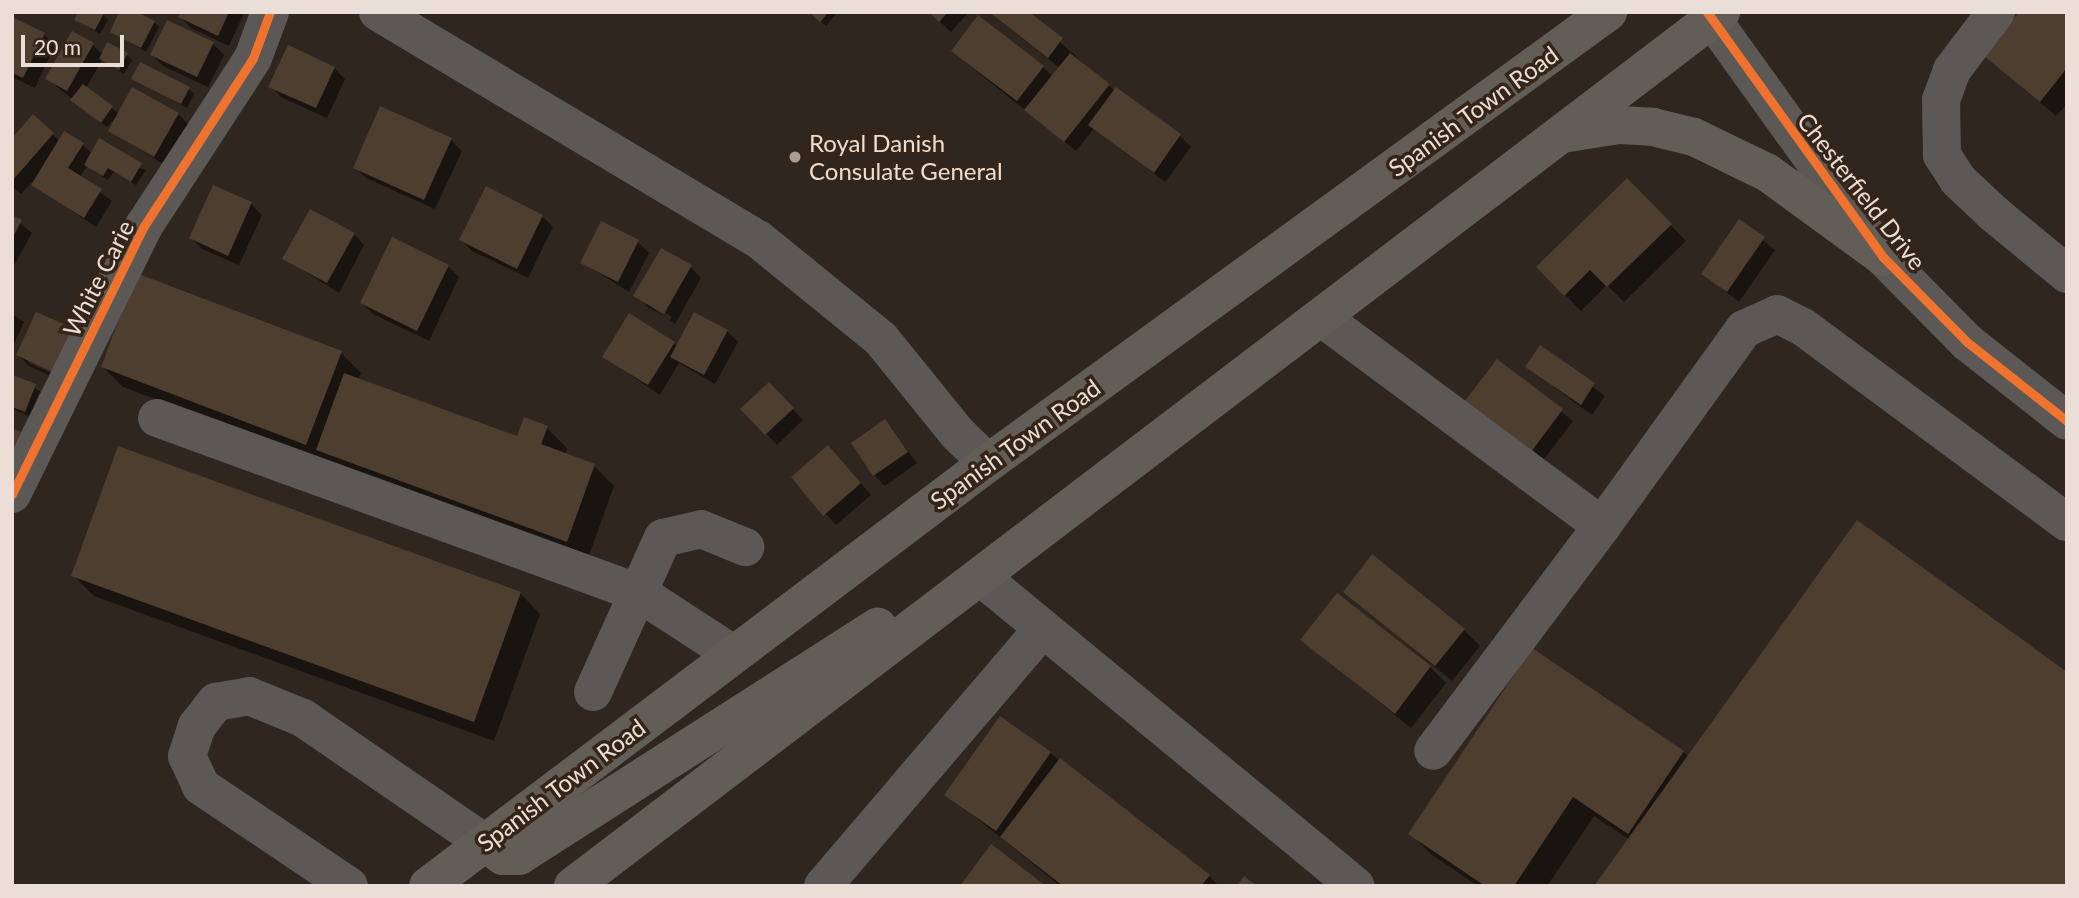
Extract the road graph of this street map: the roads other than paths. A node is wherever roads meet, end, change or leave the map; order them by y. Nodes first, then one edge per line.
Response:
1 (270, 12) edge
2 (378, 12) edge
3 (1608, 12) edge
4 (1996, 12) edge
5 (1713, 15) edge
6 (1556, 135) junction
7 (1883, 257) junction
8 (2067, 274) edge
9 (1322, 318) junction
10 (157, 418) dead end
11 (2067, 421) edge
12 (988, 463) junction
13 (12, 494) edge
14 (2067, 522) edge
15 (1602, 526) junction
16 (745, 547) dead end
17 (982, 578) junction
18 (639, 593) junction
19 (1041, 631) junction
20 (733, 654) junction
21 (593, 692) dead end
22 (1433, 751) dead end
23 (485, 843) junction
24 (349, 886) edge
25 (428, 886) edge
26 (573, 886) edge
27 (823, 886) edge
28 (1356, 886) edge

1 - 13 street, White Carie
2 - 12 street
3 - 12 highway, Spanish Town Road
4 - 8 street
5 - 6 highway
5 - 7 street, Chesterfield Drive
6 - 7 highway
6 - 9 highway
7 - 11 street, Chesterfield Drive
9 - 15 street
9 - 17 highway
10 - 18 street
12 - 20 highway, Spanish Town Road
14 - 15 street
15 - 22 street
16 - 18 street
17 - 19 street
17 - 23 highway
17 - 26 highway
18 - 20 street
18 - 21 street
19 - 27 street
19 - 28 street
20 - 23 highway, Spanish Town Road
23 - 24 street
23 - 25 highway, Spanish Town Road

